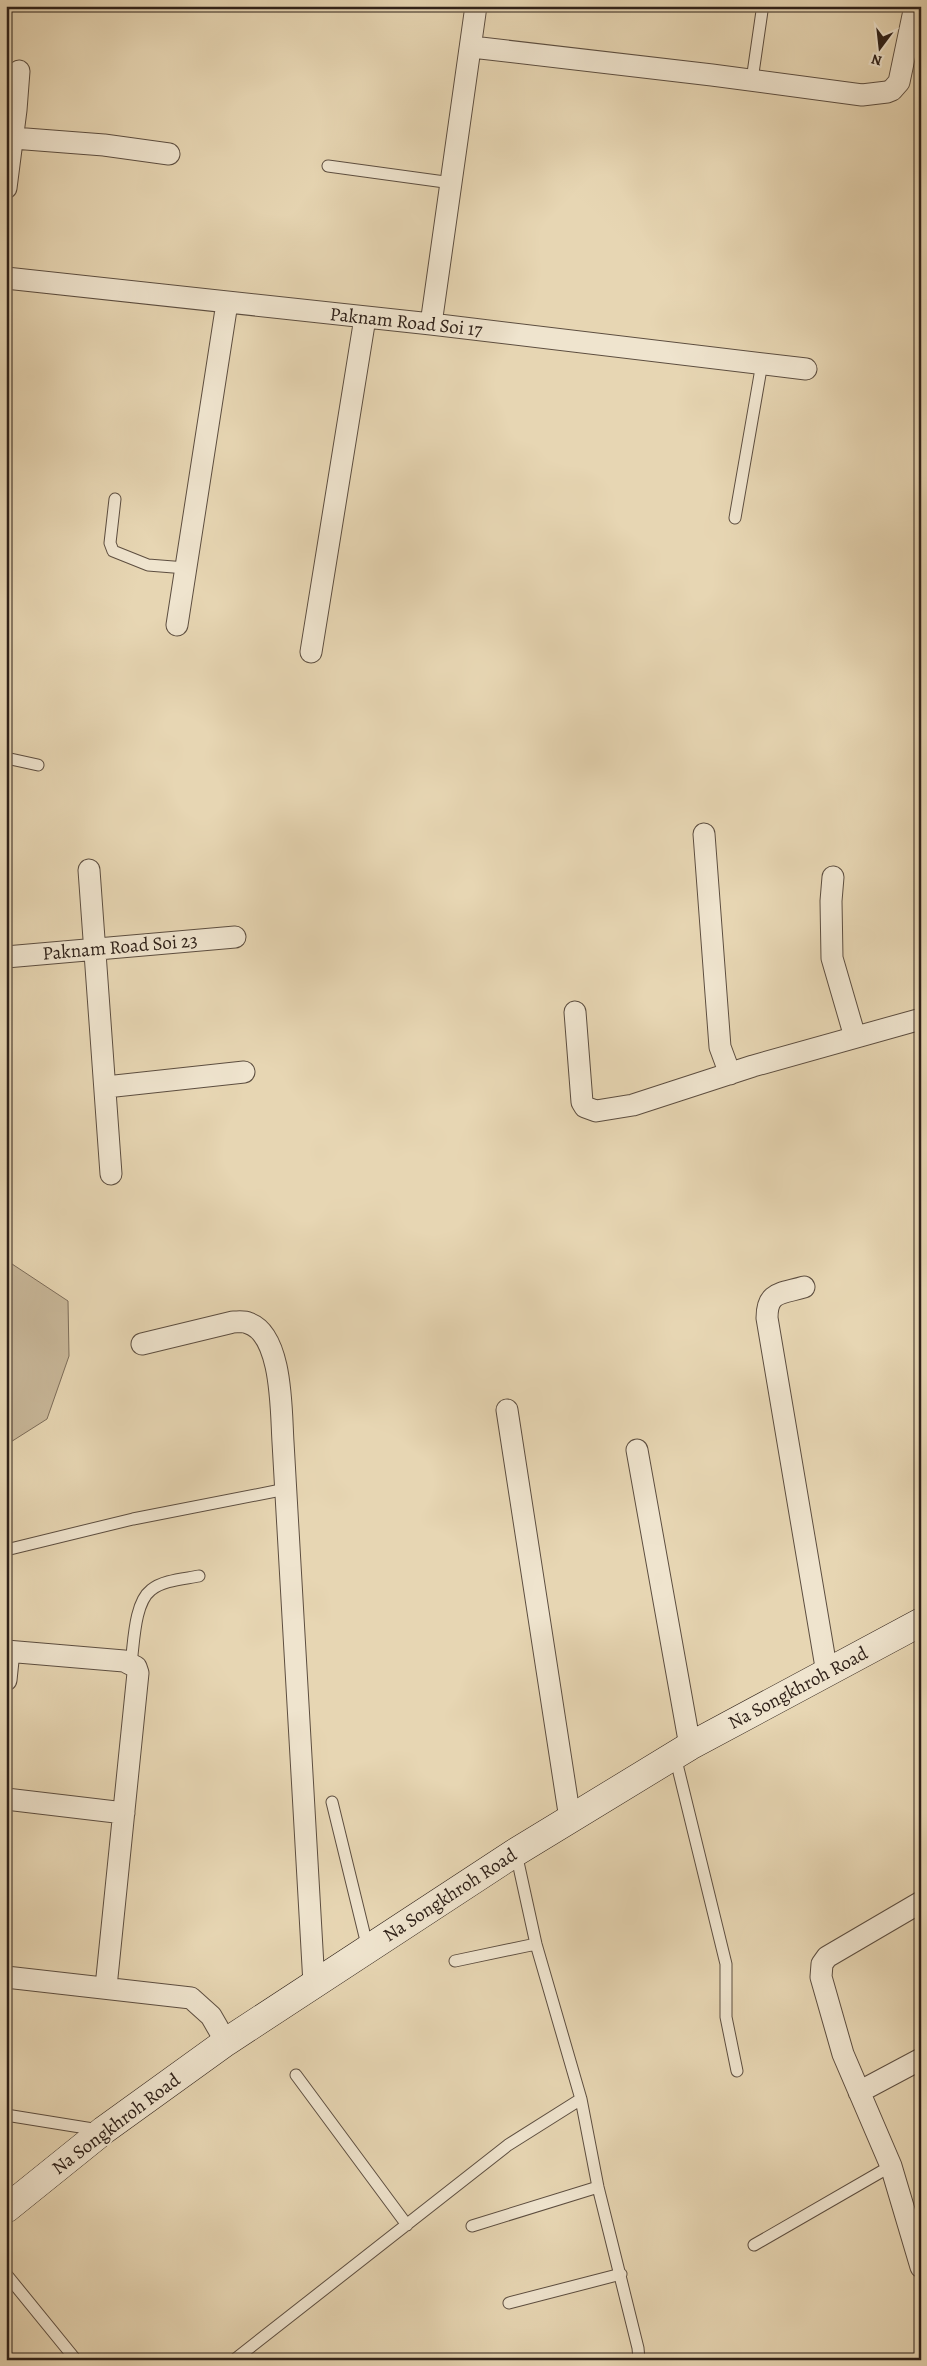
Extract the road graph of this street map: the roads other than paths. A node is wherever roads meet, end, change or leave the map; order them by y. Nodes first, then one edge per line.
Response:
1 (476, 6) edge
2 (915, 6) edge
3 (762, 11) dead end
4 (472, 47) junction
5 (19, 71) dead end
6 (752, 80) junction
7 (13, 138) junction
8 (169, 154) dead end
9 (328, 166) dead end
10 (452, 183) junction
11 (6, 188) edge
12 (6, 278) edge
13 (227, 303) junction
14 (365, 318) junction
15 (431, 324) junction
16 (762, 363) junction
17 (806, 369) dead end
18 (115, 499) dead end
19 (735, 518) dead end
20 (186, 568) junction
21 (177, 625) dead end
22 (311, 652) dead end
23 (6, 758) edge
24 (38, 765) dead end
25 (704, 834) dead end
26 (89, 870) dead end
27 (833, 877) dead end
28 (235, 936) dead end
29 (95, 949) junction
30 (6, 957) edge
31 (575, 1012) dead end
32 (921, 1019) edge
33 (855, 1037) junction
34 (244, 1072) dead end
35 (730, 1074) junction
36 (106, 1087) junction
37 (111, 1174) dead end
38 (804, 1287) dead end
39 (142, 1344) dead end
40 (507, 1410) dead end
41 (637, 1450) dead end
42 (286, 1489) junction
43 (6, 1550) edge
44 (199, 1576) dead end
45 (921, 1622) edge
46 (8, 1651) edge
47 (131, 1664) junction
48 (827, 1673) junction
49 (6, 1680) edge
50 (682, 1751) junction
51 (6, 1798) edge
52 (332, 1802) dead end
53 (124, 1813) junction
54 (570, 1819) junction
55 (516, 1852) junction
56 (921, 1902) edge
57 (536, 1944) junction
58 (368, 1948) junction
59 (455, 1961) dead end
60 (6, 1976) edge
61 (314, 1984) junction
62 (106, 1987) junction
63 (226, 2042) junction
64 (921, 2059) edge
65 (738, 2070) dead end
66 (296, 2075) dead end
67 (859, 2092) junction
68 (581, 2099) junction
69 (6, 2115) edge
70 (104, 2130) junction
71 (891, 2166) junction
72 (598, 2186) junction
73 (6, 2209) edge
74 (407, 2226) junction
75 (472, 2226) dead end
76 (754, 2245) dead end
77 (921, 2267) edge
78 (6, 2274) edge
79 (621, 2274) junction
80 (509, 2304) dead end
81 (76, 2360) edge
82 (234, 2360) edge
83 (639, 2360) edge

1 - 4 street
2 - 6 street
3 - 6 lane
4 - 6 street
4 - 10 street
5 - 7 street
7 - 8 street
7 - 11 street
9 - 10 lane
10 - 15 street
12 - 13 street, Paknam Road Soi 17
13 - 14 street, Paknam Road Soi 17
13 - 20 street
14 - 15 street, Paknam Road Soi 17
14 - 22 street
15 - 16 street, Paknam Road Soi 17
16 - 17 street, Paknam Road Soi 17
16 - 19 lane
18 - 20 lane
20 - 21 street
23 - 24 lane
25 - 35 street
26 - 29 street
27 - 33 street
28 - 29 street, Paknam Road Soi 23
29 - 30 street, Paknam Road Soi 23
29 - 36 street
31 - 35 street
32 - 33 street
33 - 35 street
34 - 36 street
36 - 37 street
38 - 48 street
39 - 42 street
40 - 54 street
41 - 50 street
42 - 43 lane
42 - 61 street
44 - 47 lane
45 - 48 main road, Na Songkhroh Road
46 - 47 street
46 - 49 street
47 - 53 street
48 - 50 main road, Na Songkhroh Road
50 - 54 main road, Na Songkhroh Road
50 - 65 lane
51 - 53 street
52 - 58 lane
53 - 62 street
54 - 55 main road, Na Songkhroh Road
55 - 57 lane
55 - 58 main road, Na Songkhroh Road
56 - 67 street
57 - 59 lane
57 - 68 lane
58 - 61 main road, Na Songkhroh Road
60 - 62 street
61 - 63 main road, Na Songkhroh Road
62 - 63 street
63 - 70 main road, Na Songkhroh Road
64 - 67 street
66 - 74 lane
67 - 71 street
68 - 72 lane
68 - 74 lane
69 - 70 lane
70 - 73 main road, Na Songkhroh Road
71 - 76 lane
71 - 77 street
72 - 75 lane
72 - 79 lane
74 - 82 lane
78 - 81 lane
79 - 80 lane
79 - 83 lane

